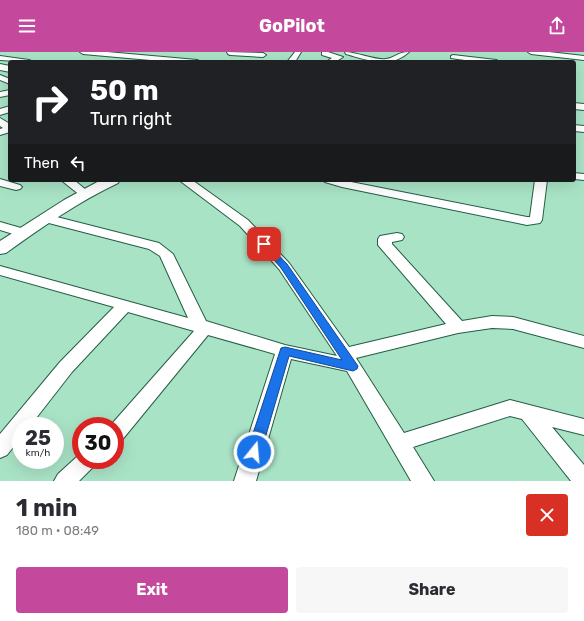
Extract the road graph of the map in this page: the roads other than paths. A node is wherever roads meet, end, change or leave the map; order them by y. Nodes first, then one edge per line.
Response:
1 (20, 52) edge
2 (83, 52) edge
3 (87, 52) edge
4 (229, 52) edge
5 (325, 52) edge
6 (406, 52) edge
7 (462, 52) edge
8 (531, 52) edge
9 (349, 53) edge
10 (130, 54) edge
11 (264, 54) edge
12 (339, 57) junction
13 (453, 57) junction
14 (584, 58) edge
15 (180, 60) edge
16 (334, 60) edge
17 (378, 60) edge
18 (390, 60) edge
19 (448, 60) edge
20 (479, 60) edge
21 (1, 61) edge
22 (0, 121) edge
23 (8, 127) edge
24 (0, 182) edge
25 (70, 182) edge
26 (108, 182) edge
27 (188, 182) edge
28 (336, 182) edge
29 (541, 182) edge
30 (16, 187) dead end
31 (85, 194) junction
32 (46, 218) junction
33 (0, 226) edge
34 (23, 233) junction
35 (398, 237) dead end
36 (0, 248) edge
37 (0, 270) edge
38 (125, 305) junction
39 (203, 326) junction
40 (458, 327) junction
41 (584, 342) edge
42 (285, 351) junction
43 (349, 360) junction
44 (528, 412) junction
45 (124, 423) edge
46 (584, 426) edge
47 (399, 443) junction
48 (0, 449) edge
49 (78, 469) edge
50 (65, 481) edge
51 (245, 481) edge
52 (423, 481) edge
53 (584, 481) edge

1 - 21 street
2 - 3 street
3 - 10 street
4 - 11 street
5 - 12 street
6 - 18 street
7 - 13 street
8 - 14 street
9 - 12 street
9 - 17 street
10 - 15 street
12 - 16 street
13 - 19 street
13 - 20 street
22 - 23 street
24 - 30 street
25 - 31 street
26 - 31 street
27 - 43 street
28 - 29 street
31 - 32 street
32 - 34 street
32 - 39 street
33 - 34 street
34 - 36 street
35 - 40 street
37 - 38 street
38 - 39 street
38 - 48 street
39 - 42 street
39 - 45 street
40 - 41 street
40 - 43 street
42 - 43 street
42 - 51 street
43 - 47 street
44 - 46 street
44 - 47 street
44 - 53 street
47 - 52 street
49 - 50 street

